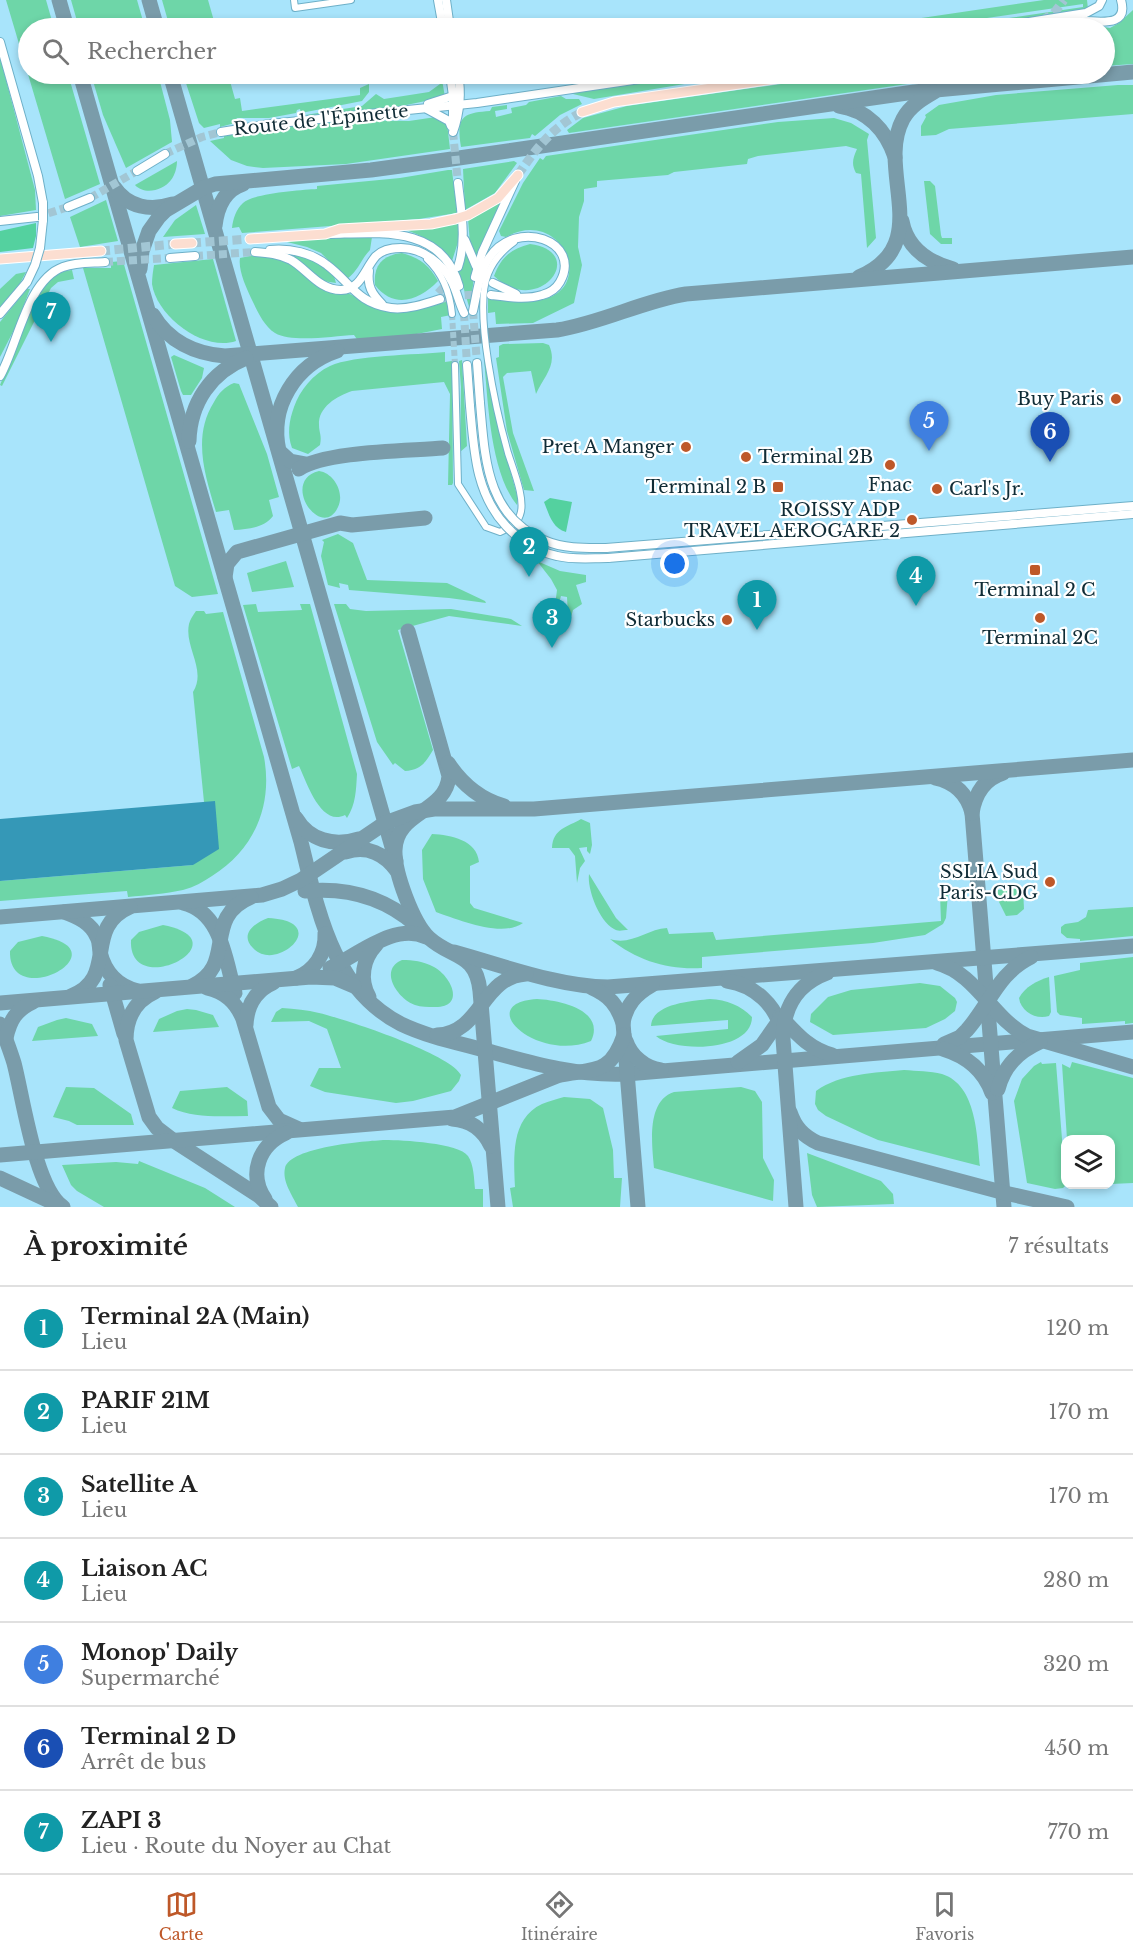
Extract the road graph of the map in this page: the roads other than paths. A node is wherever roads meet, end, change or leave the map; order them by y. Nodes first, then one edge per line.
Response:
1 (294, 0) edge
2 (351, 0) edge
3 (438, 0) edge
4 (446, 0) edge
5 (1102, 0) edge
6 (1121, 0) edge
7 (441, 18) edge
8 (449, 18) edge
9 (1049, 18) edge
10 (1115, 18) edge
11 (0, 42) edge
12 (453, 84) edge
13 (458, 84) edge
14 (606, 84) edge
15 (739, 84) edge
16 (457, 100) junction
17 (477, 103) junction
18 (424, 109) junction
19 (582, 112) tunnel mouth
20 (459, 118) junction
21 (221, 132) tunnel mouth
22 (453, 132) junction
23 (165, 154) tunnel mouth
24 (137, 171) tunnel mouth
25 (518, 175) joint
26 (458, 183) tunnel mouth
27 (90, 198) tunnel mouth
28 (68, 207) tunnel mouth
29 (40, 219) junction
30 (0, 221) edge
31 (458, 222) junction
32 (325, 234) junction
33 (523, 236) junction
34 (250, 239) tunnel mouth
35 (192, 243) tunnel mouth
36 (175, 244) tunnel mouth
37 (411, 249) junction
38 (101, 251) tunnel mouth
39 (195, 256) tunnel mouth
40 (170, 258) tunnel mouth
41 (0, 260) edge
42 (105, 262) tunnel mouth
43 (370, 264) junction
44 (458, 267) dead end
45 (476, 267) dead end
46 (493, 283) dead end
47 (349, 288) junction
48 (491, 295) tunnel mouth
49 (439, 296) tunnel mouth
50 (528, 296) junction
51 (391, 308) junction
52 (468, 312) junction
53 (0, 314) edge
54 (452, 314) tunnel mouth
55 (22, 322) junction
56 (477, 363) tunnel mouth
57 (0, 364) edge
58 (455, 364) tunnel mouth
59 (467, 365) tunnel mouth
60 (0, 376) edge
61 (1133, 506) edge
62 (1133, 514) edge

1 - 2 street
3 - 7 main road
4 - 8 main road
5 - 9 main road
6 - 10 main road
11 - 29 main road, bridge
12 - 16 main road
13 - 16 main road
14 - 17 main road, Route de l'Épinette
15 - 19 main road
16 - 17 main road, Route de l'Épinette
16 - 18 main road, Route de l'Épinette
16 - 20 main road
16 - 22 main road
17 - 20 main road
18 - 21 main road, Route de l'Épinette
18 - 22 main road, Route de l'Épinette
20 - 22 main road
23 - 24 main road
25 - 31 main road, bridge
25 - 52 main road
26 - 31 main road
27 - 28 main road
29 - 30 main road
29 - 53 main road, bridge
31 - 32 main road
31 - 44 main road
31 - 45 main road
32 - 34 main road
32 - 52 main road
33 - 50 main road
33 - 52 main road
33 - 58 street
35 - 36 main road
37 - 43 main road
37 - 52 main road
37 - 54 street
38 - 41 main road
39 - 40 main road
42 - 55 main road
43 - 47 main road
43 - 51 main road
46 - 50 main road
47 - 47 main road
47 - 51 main road
48 - 50 main road
49 - 51 main road
55 - 57 main road
55 - 60 main road
56 - 61 main road, bridge
59 - 62 main road, bridge

